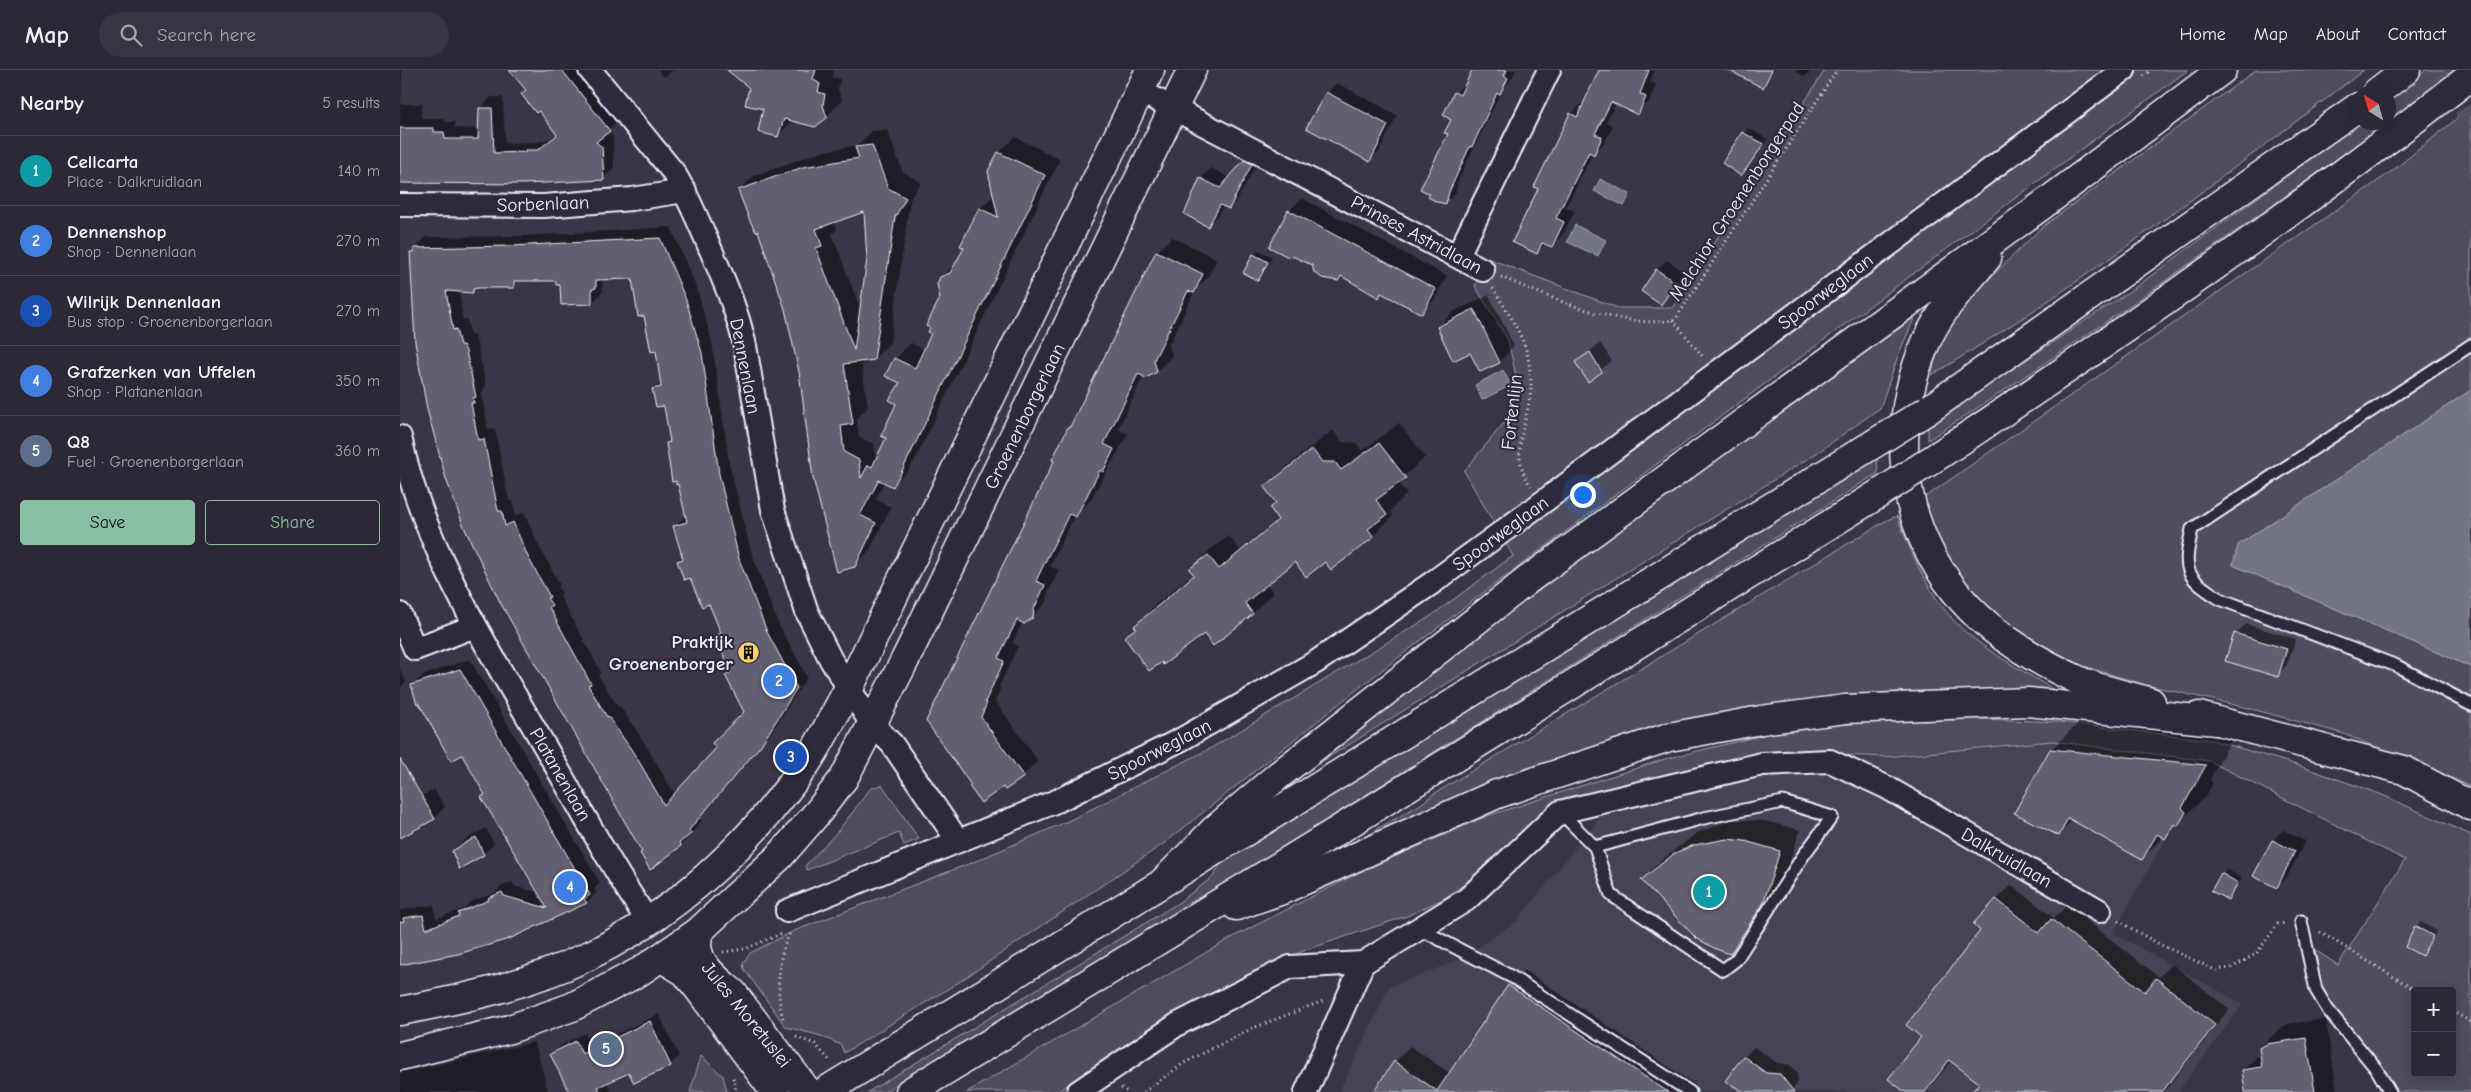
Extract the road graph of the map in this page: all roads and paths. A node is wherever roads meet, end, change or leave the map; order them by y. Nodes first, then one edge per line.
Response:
1 (590, 70) edge
2 (1192, 70) edge
3 (1549, 70) edge
4 (1838, 70) edge
5 (2124, 70) edge
6 (2222, 70) edge
7 (2406, 70) edge
8 (2471, 76) edge
9 (1145, 80) edge
10 (2386, 85) edge
11 (1174, 108) junction
12 (2351, 112) edge
13 (685, 191) junction
14 (2048, 201) junction
15 (400, 205) edge
16 (1458, 255) junction
17 (1483, 270) junction
18 (1672, 320) junction
19 (2471, 345) edge
20 (1716, 372) junction
21 (400, 437) edge
22 (402, 460) edge
23 (1543, 502) junction
24 (400, 614) edge
25 (475, 626) junction
26 (849, 688) junction
27 (2471, 705) edge
28 (2216, 720) junction
29 (871, 723) junction
30 (2471, 806) edge
31 (1560, 812) junction
32 (958, 842) junction
33 (1595, 847) junction
34 (1163, 882) junction
35 (2100, 911) joint
36 (790, 920) joint
37 (648, 921) junction
38 (2301, 921) junction
39 (1187, 923) junction
40 (1418, 928) junction
41 (698, 932) junction
42 (662, 958) junction
43 (1363, 963) junction
44 (2411, 987) edge
45 (1325, 1000) dead end
46 (400, 1011) edge
47 (2456, 1013) edge
48 (2471, 1022) edge
49 (786, 1023) dead end
50 (400, 1056) edge
51 (775, 1092) edge
52 (808, 1092) edge
53 (824, 1092) edge
54 (910, 1092) edge
55 (1078, 1092) edge
56 (1144, 1092) edge
57 (1306, 1092) edge
58 (1690, 1092) edge
59 (2390, 1092) edge

1 - 13 street, Dennenlaan
2 - 11 main road, Groenenborgerlaan
3 - 16 street
4 - 18 path, Melchior Groenenborgerpad
5 - 20 street, Spoorweglaan
6 - 14 main road
7 - 10 main road
8 - 39 main road, bridge
9 - 11 street, Groenenborgerlaan
9 - 26 main road, Groenenborgerlaan
11 - 16 street, Prinses Astridlaan
11 - 29 main road, Groenenborgerlaan
12 - 34 main road, bridge
13 - 15 street, Sorbenlaan
13 - 26 street, Dennenlaan
14 - 28 main road
14 - 34 main road
16 - 17 street, Prinses Astridlaan
17 - 18 path, Prinses Astridlaan
17 - 23 path, Fortenlijn
18 - 20 path
19 - 27 lane
20 - 23 street, Spoorweglaan
21 - 22 street, Platanenlaan
22 - 25 street, Platanenlaan
23 - 32 street, Spoorweglaan
24 - 25 street
25 - 37 street, Platanenlaan
26 - 29 street
26 - 37 main road, Groenenborgerlaan
28 - 30 main road
28 - 39 main road
29 - 32 street
29 - 41 main road, Groenenborgerlaan
31 - 33 lane
31 - 35 street, Dalkruidlaan
31 - 40 street
32 - 36 street, Spoorweglaan
33 - 33 lane
34 - 53 main road
35 - 38 path
36 - 49 path
37 - 46 main road, Groenenborgerlaan
38 - 44 path
38 - 59 lane
39 - 54 main road
40 - 43 street
40 - 58 lane
41 - 42 main road, Groenenborgerlaan
41 - 52 main road, Jules Moretuslei
42 - 50 main road, Groenenborgerlaan
42 - 51 main road, Jules Moretuslei
43 - 55 street
43 - 57 street
45 - 56 path
47 - 48 path

